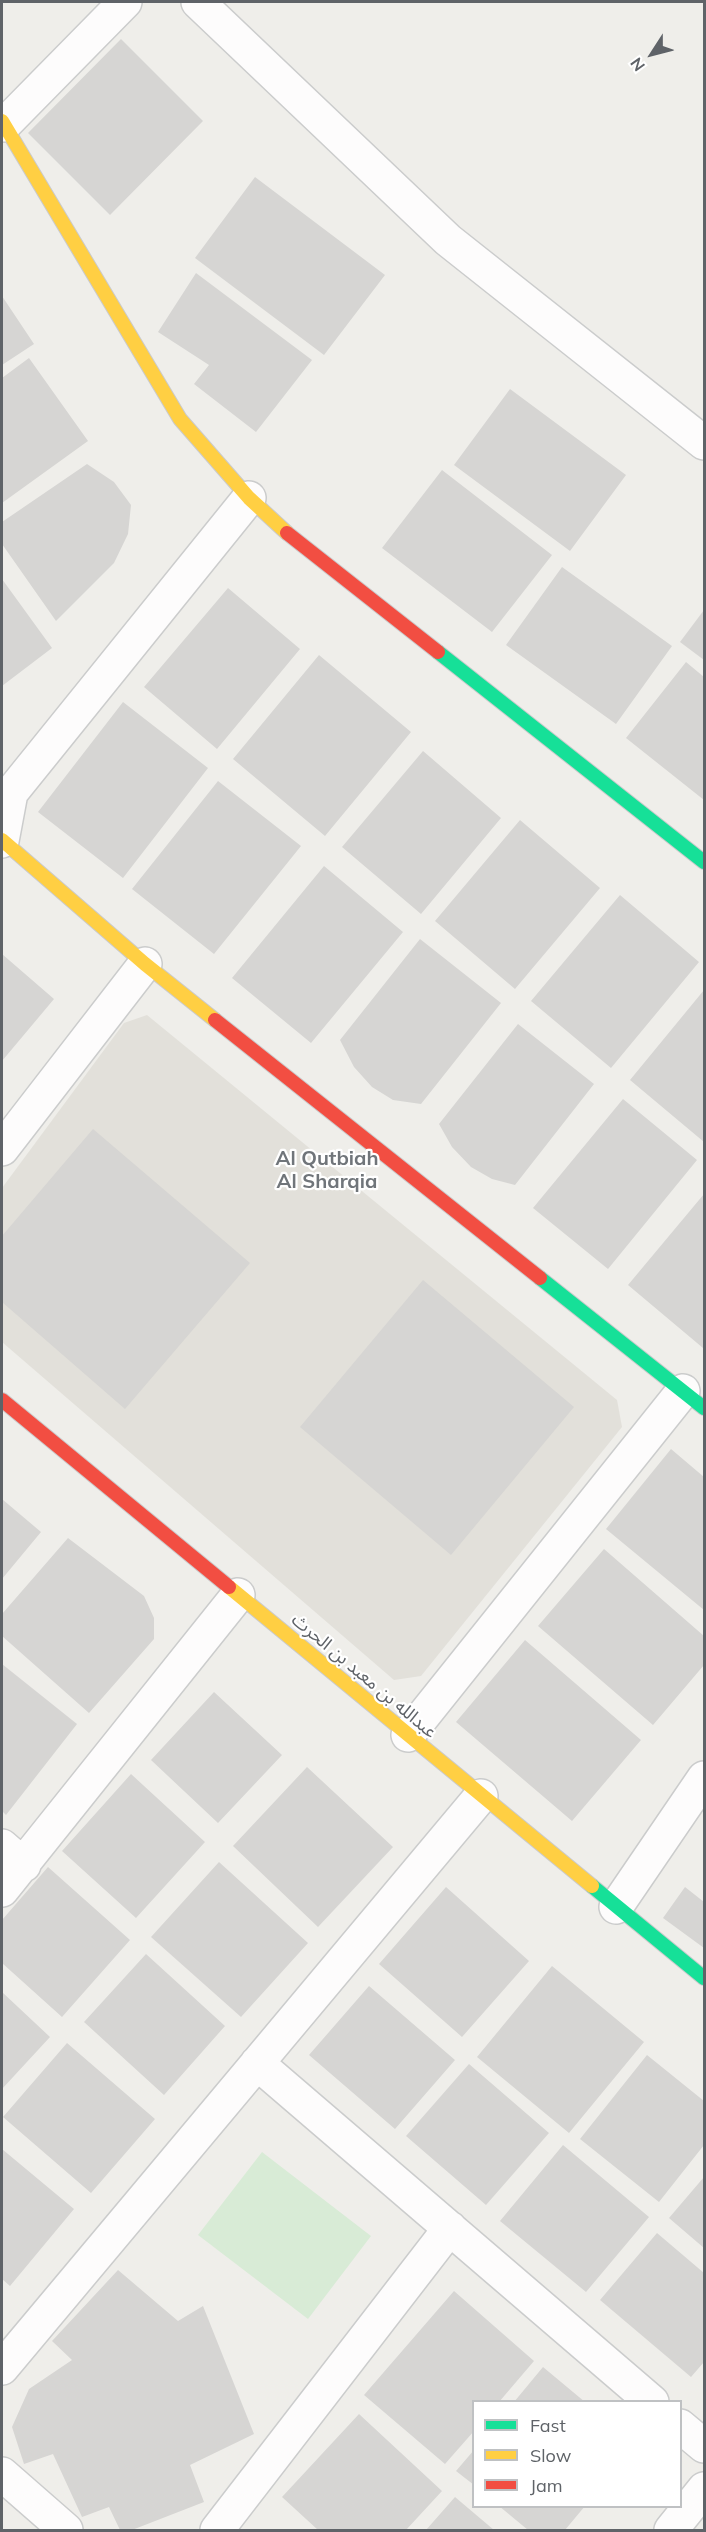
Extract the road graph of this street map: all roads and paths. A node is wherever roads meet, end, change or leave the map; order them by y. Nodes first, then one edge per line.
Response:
1 (125, 2) edge
2 (198, 2) edge
3 (3, 123) edge
4 (705, 443) edge
5 (249, 498) junction
6 (2, 840) edge
7 (705, 862) edge
8 (144, 964) junction
9 (2, 1149) edge
10 (2, 1400) edge
11 (694, 1400) edge
12 (238, 1595) junction
13 (408, 1735) junction
14 (705, 1778) edge
15 (481, 1796) junction
16 (13, 1855) edge
17 (2, 1890) edge
18 (616, 1907) junction
19 (705, 1978) edge
20 (257, 2063) junction
21 (450, 2228) junction
22 (2, 2368) edge
23 (650, 2400) edge
24 (682, 2427) edge
25 (705, 2446) edge
26 (2, 2474) edge
27 (705, 2489) edge
28 (66, 2530) edge
29 (217, 2530) edge
30 (671, 2530) edge

1 - 3 street
2 - 4 street
3 - 5 street
5 - 6 street
5 - 7 street
6 - 8 street
8 - 9 street
8 - 11 street
10 - 12 street, عبدالله بن معبد بن الحرث
11 - 13 street
12 - 13 street, عبدالله بن معبد بن الحرث
12 - 16 street
13 - 15 street, عبدالله بن معبد بن الحرث
14 - 18 street
15 - 18 street, عبدالله بن معبد بن الحرث
15 - 20 street
16 - 17 street
18 - 19 street, عبدالله بن معبد بن الحرث
20 - 21 street
20 - 22 street
21 - 23 street
21 - 29 street
24 - 25 street
26 - 28 street
27 - 30 street

